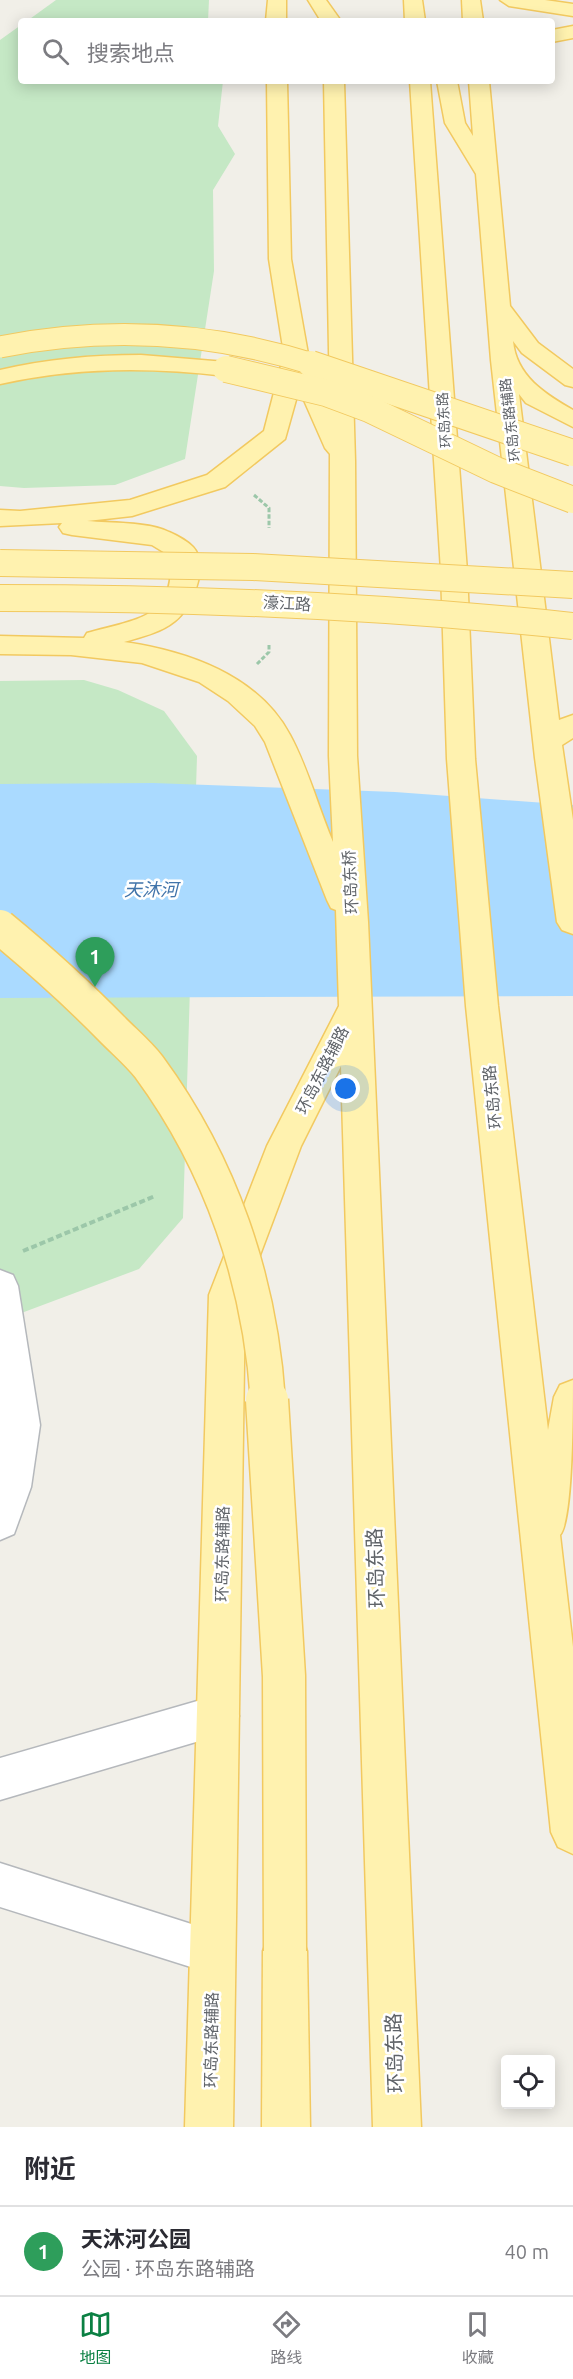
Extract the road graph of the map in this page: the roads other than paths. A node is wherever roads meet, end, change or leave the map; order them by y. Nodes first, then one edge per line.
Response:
1 (277, 0) edge
2 (317, 0) edge
3 (332, 0) edge
4 (413, 0) edge
5 (471, 0) edge
6 (509, 0) edge
7 (573, 10) edge
8 (276, 18) edge
9 (330, 18) edge
10 (332, 18) edge
11 (415, 18) edge
12 (473, 18) edge
13 (573, 33) edge
14 (555, 36) edge
15 (277, 84) edge
16 (334, 84) edge
17 (420, 84) edge
18 (448, 84) edge
19 (480, 84) edge
20 (487, 174) junction
21 (499, 307) junction
22 (0, 347) edge
23 (296, 354) junction
24 (503, 360) junction
25 (226, 369) junction
26 (0, 376) edge
27 (573, 380) edge
28 (371, 385) junction
29 (573, 420) edge
30 (573, 453) edge
31 (342, 461) junction
32 (573, 478) edge
33 (573, 500) edge
34 (10, 519) edge
35 (0, 562) edge
36 (573, 585) edge
37 (0, 597) edge
38 (573, 626) edge
39 (0, 645) edge
40 (69, 645) junction
41 (573, 725) edge
42 (548, 749) junction
43 (352, 922) junction
44 (573, 922) edge
45 (0, 927) edge
46 (353, 1009) junction
47 (0, 1286) edge
48 (573, 1397) edge
49 (0, 1521) edge
50 (543, 1555) junction
51 (218, 1716) junction
52 (0, 1779) edge
53 (573, 1832) edge
54 (0, 1885) edge
55 (213, 1952) junction
56 (209, 2127) edge
57 (286, 2127) edge
58 (397, 2127) edge

1 - 8 main road
2 - 9 main road
3 - 10 main road
4 - 11 main road
5 - 12 main road
6 - 7 main road
13 - 14 main road
15 - 23 main road
16 - 31 main road
17 - 50 main road, 环岛东路
18 - 20 main road
19 - 20 main road, 环岛东路辅路
20 - 21 main road, 环岛东路辅路
21 - 24 main road, 环岛东路辅路
21 - 27 main road
22 - 28 main road, bridge
23 - 31 main road
23 - 34 main road
24 - 29 main road
24 - 42 main road, 环岛东路辅路
25 - 26 main road
25 - 28 main road, bridge
25 - 33 main road, bridge
28 - 30 main road, bridge
28 - 32 main road, bridge
31 - 43 main road, 环岛东桥
34 - 40 main road
35 - 36 main road, 濠江路, bridge
37 - 38 main road, 濠江路, bridge
39 - 40 main road
40 - 43 main road
41 - 42 main road
42 - 44 main road
43 - 46 main road, 环岛东桥
45 - 57 main road, bridge
46 - 51 main road, 环岛东路辅路
46 - 58 main road, 环岛东路
47 - 49 lane
48 - 50 main road
50 - 53 main road, 环岛东路
51 - 52 lane
51 - 55 main road, 环岛东路辅路
54 - 55 lane
55 - 56 main road, 环岛东路辅路

